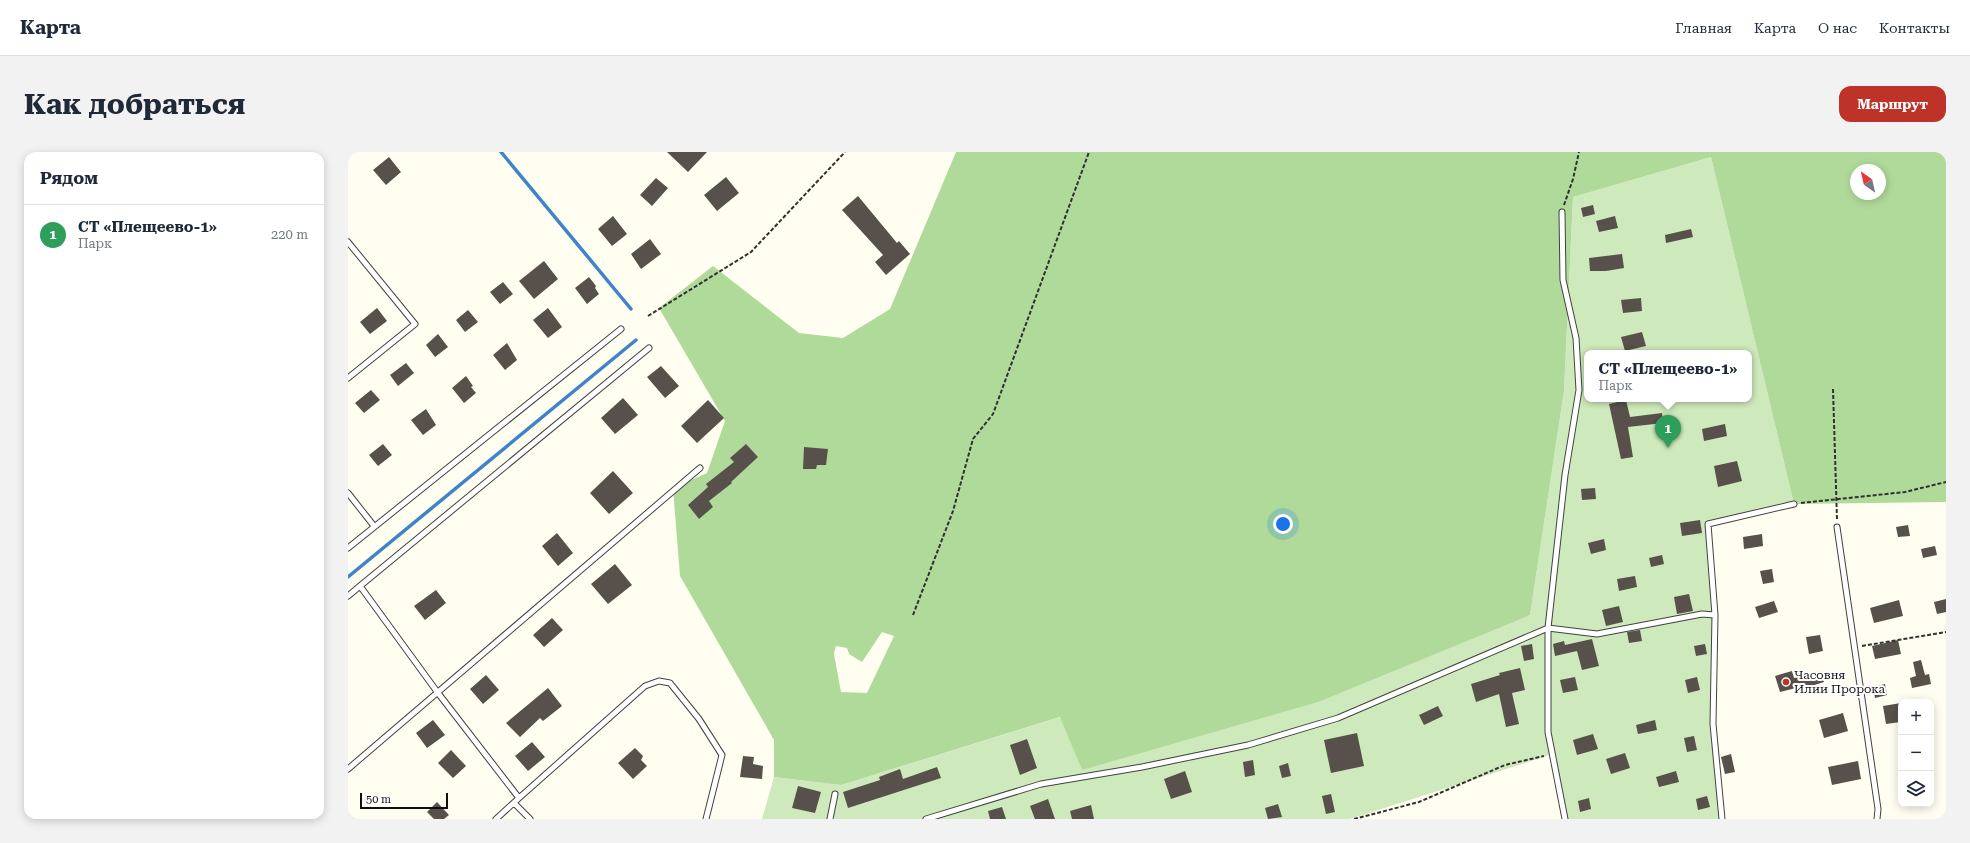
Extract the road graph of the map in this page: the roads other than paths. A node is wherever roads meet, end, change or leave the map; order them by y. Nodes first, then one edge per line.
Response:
1 (1562, 212) road end
2 (348, 242) edge
3 (621, 329) dead end
4 (649, 348) dead end
5 (348, 378) edge
6 (700, 468) dead end
7 (348, 493) edge
8 (1794, 504) road end
9 (374, 526) junction
10 (1838, 527) road end
11 (348, 548) edge
12 (360, 586) junction
13 (348, 596) edge
14 (1715, 615) junction
15 (1548, 628) junction
16 (438, 693) junction
17 (348, 769) edge
18 (835, 794) dead end
19 (519, 798) junction
20 (514, 803) junction
21 (496, 819) edge
22 (530, 819) edge
23 (706, 819) edge
24 (830, 819) edge
25 (926, 819) edge
26 (1565, 819) edge
27 (1722, 819) edge
28 (1876, 819) edge

1 - 15 lane
2 - 5 lane
3 - 9 lane
4 - 12 lane
6 - 16 lane
7 - 9 lane
8 - 14 lane
9 - 11 lane
10 - 28 lane
12 - 13 lane
12 - 16 lane
14 - 15 lane
14 - 27 lane
15 - 25 lane
15 - 26 lane
16 - 17 lane
16 - 19 lane
18 - 24 lane
19 - 20 lane
19 - 23 lane
20 - 21 lane
20 - 22 lane

